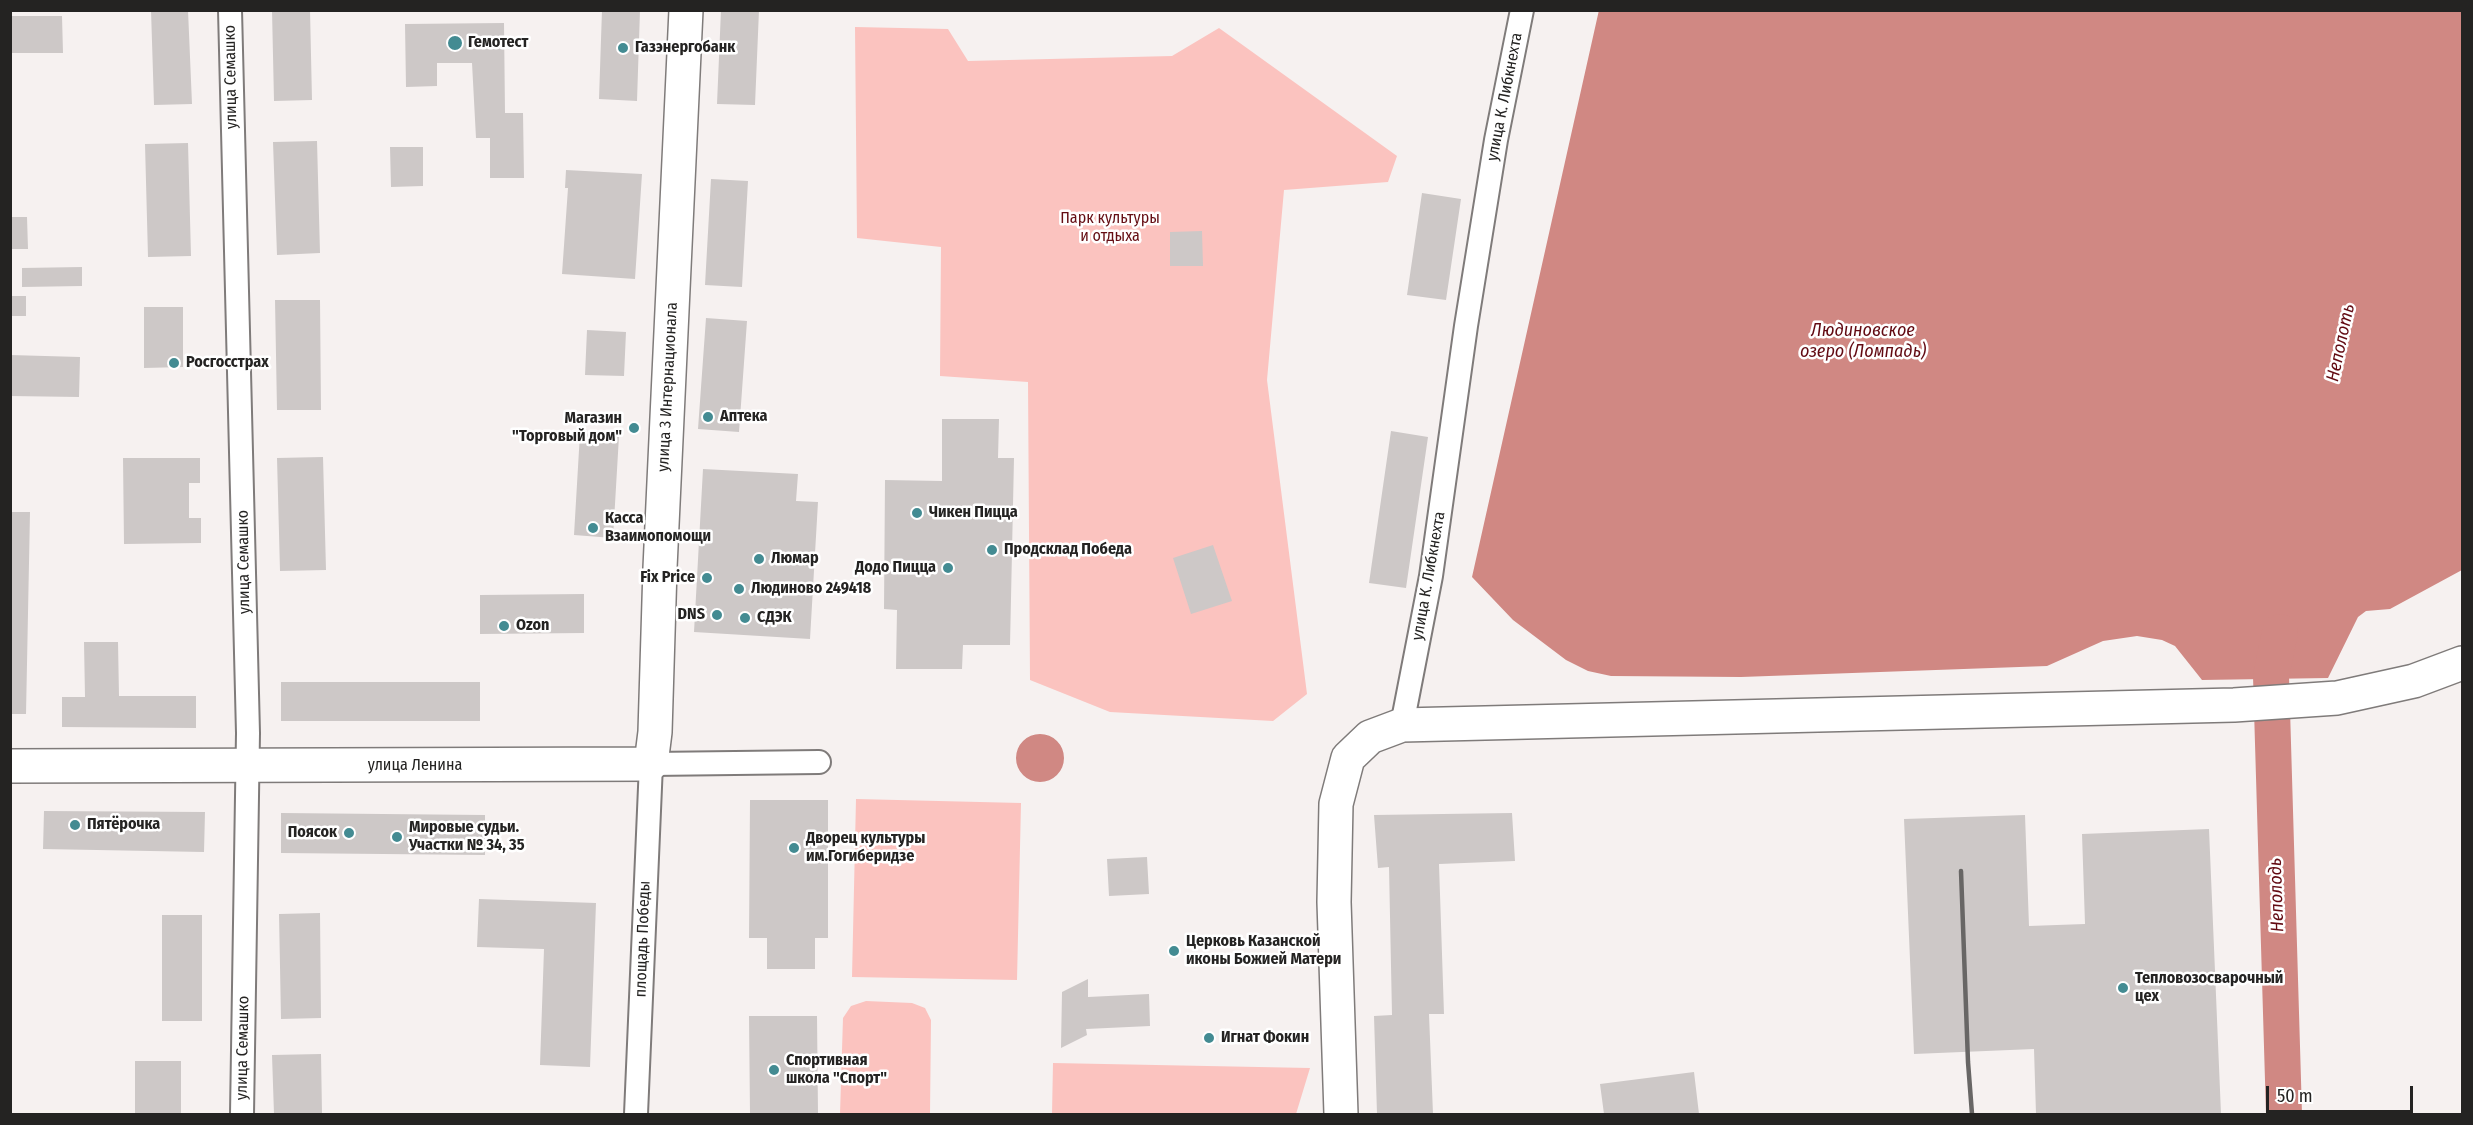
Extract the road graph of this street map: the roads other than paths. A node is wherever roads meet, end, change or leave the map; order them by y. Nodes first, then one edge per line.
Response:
1 (230, 10) edge
2 (686, 10) edge
3 (1522, 10) edge
4 (2463, 663) edge
5 (1402, 725) junction
6 (819, 762) dead end
7 (651, 764) junction
8 (10, 766) edge
9 (248, 767) junction
10 (242, 1114) edge
11 (636, 1114) edge
12 (1341, 1114) edge

1 - 9 street, улица Семашко
2 - 7 street, улица 3 Интернационала
3 - 5 street, улица К. Либкнехта
4 - 5 street
5 - 12 street
6 - 7 street, улица Ленина
7 - 9 street, улица Ленина
7 - 11 street, площадь Победы
8 - 9 street, улица Ленина
9 - 10 street, улица Семашко

